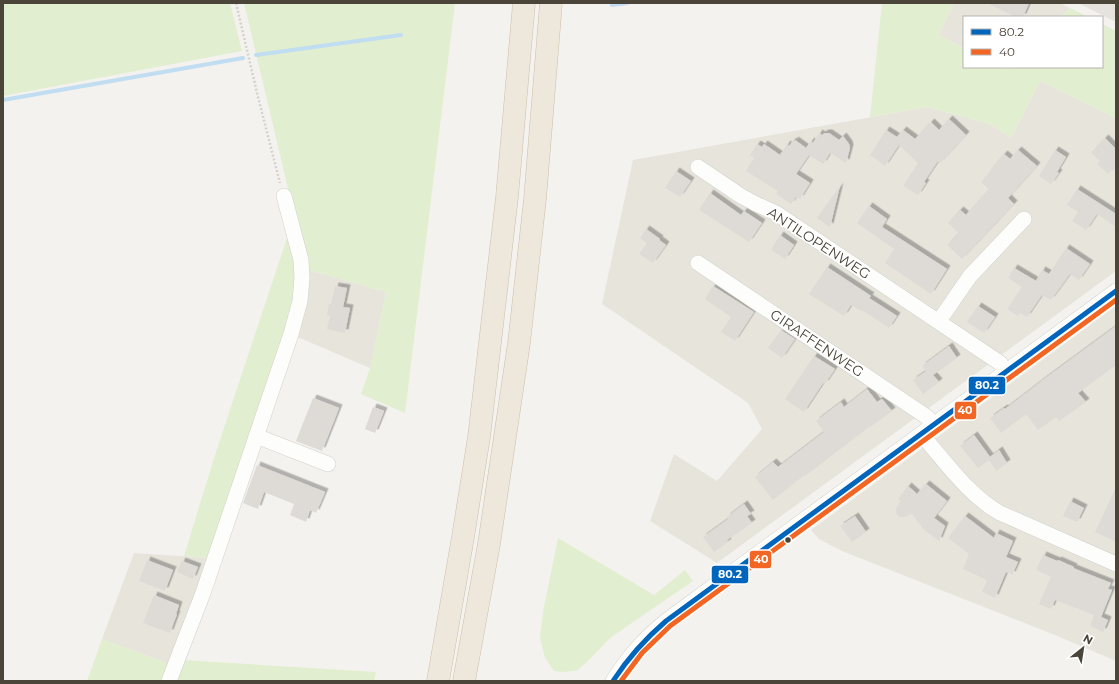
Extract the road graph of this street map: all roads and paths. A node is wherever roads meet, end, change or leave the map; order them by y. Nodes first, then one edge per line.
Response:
1 (236, 3) edge
2 (524, 3) edge
3 (551, 3) edge
4 (698, 167) dead end
5 (284, 196) joint
6 (1024, 219) dead end
7 (698, 263) dead end
8 (1116, 291) edge
9 (939, 321) junction
10 (1006, 372) junction
11 (933, 425) junction
12 (921, 434) junction
13 (256, 436) junction
14 (328, 464) dead end
15 (1116, 564) edge
16 (169, 681) edge
17 (438, 681) edge
18 (464, 681) edge
19 (613, 681) edge

1 - 5 path
2 - 17 highway
3 - 18 highway
4 - 9 street, ANTILOPENWEG
5 - 13 street
6 - 9 street
7 - 11 street, GIRAFFENWEG
8 - 10 street
9 - 10 street, ANTILOPENWEG
10 - 11 street
11 - 12 street
12 - 15 street
12 - 19 street
13 - 14 street
13 - 16 street

